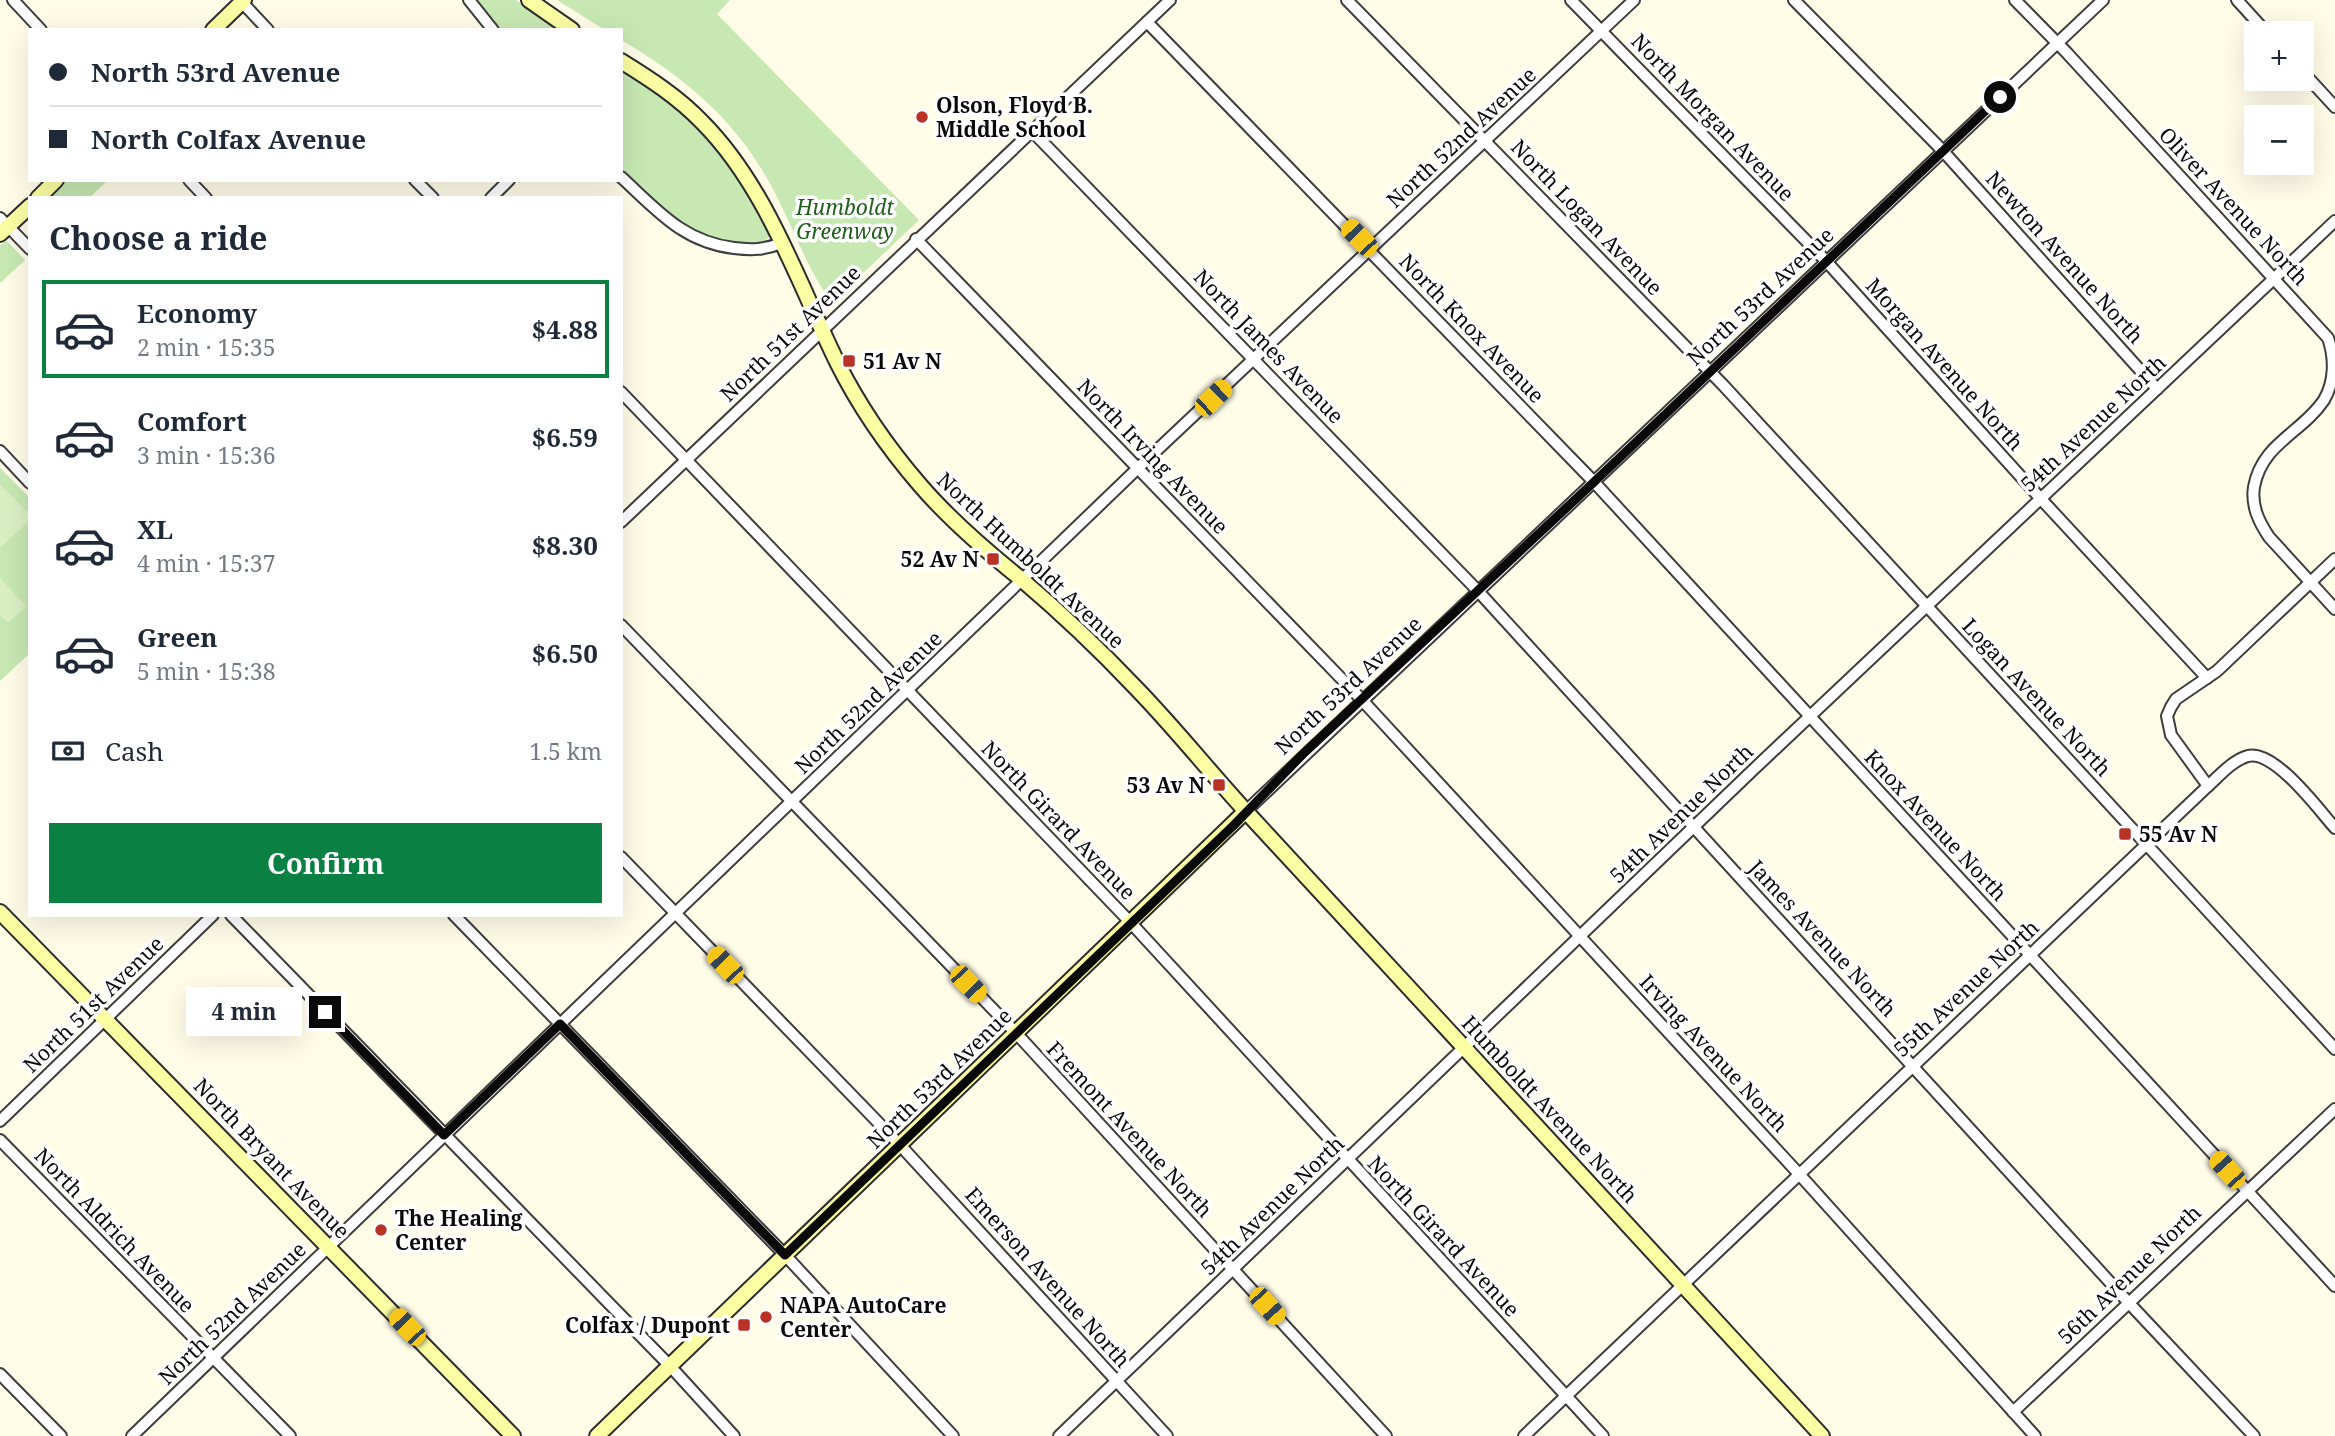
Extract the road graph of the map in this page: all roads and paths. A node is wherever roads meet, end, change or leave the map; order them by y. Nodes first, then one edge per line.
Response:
1 (13, 0) edge
2 (469, 0) edge
3 (529, 0) edge
4 (1170, 0) edge
5 (1347, 0) edge
6 (1571, 0) edge
7 (1634, 0) edge
8 (1794, 0) edge
9 (2015, 0) edge
10 (2103, 0) edge
11 (2237, 0) edge
12 (242, 1) edge
13 (2256, 21) edge
14 (1147, 22) junction
15 (39, 28) edge
16 (215, 28) edge
17 (266, 28) edge
18 (491, 28) edge
19 (569, 28) edge
20 (1602, 31) junction
21 (2057, 43) junction
22 (623, 62) edge
23 (2314, 84) edge
24 (2335, 107) edge
25 (1031, 130) junction
26 (1486, 141) junction
27 (1943, 152) junction
28 (623, 179) edge
29 (55, 182) edge
30 (191, 182) edge
31 (417, 182) edge
32 (507, 182) edge
33 (40, 196) edge
34 (204, 196) edge
35 (431, 196) edge
36 (493, 196) edge
37 (28, 207) edge
38 (2335, 222) edge
39 (3, 226) edge
40 (916, 239) junction
41 (781, 243) junction
42 (28, 247) edge
43 (1370, 250) junction
44 (1826, 261) junction
45 (2275, 278) junction
46 (823, 330) junction
47 (1254, 358) junction
48 (1710, 372) junction
49 (2157, 389) junction
50 (623, 394) edge
51 (0, 451) edge
52 (686, 459) junction
53 (1138, 468) junction
54 (28, 481) edge
55 (1594, 482) junction
56 (2041, 499) junction
57 (623, 520) edge
58 (2335, 559) edge
59 (1022, 580) junction
60 (2311, 583) junction
61 (1478, 591) junction
62 (1927, 606) junction
63 (2335, 609) edge
64 (623, 627) edge
65 (2207, 678) junction
66 (908, 691) junction
67 (1362, 699) junction
68 (1810, 717) junction
69 (2208, 786) junction
70 (792, 802) junction
71 (1245, 811) junction
72 (1695, 827) junction
73 (2335, 828) edge
74 (2146, 844) junction
75 (623, 859) edge
76 (0, 912) edge
77 (676, 914) junction
78 (211, 917) edge
79 (233, 917) edge
80 (456, 917) edge
81 (1131, 923) junction
82 (1580, 935) junction
83 (2029, 955) junction
84 (107, 1019) junction
85 (560, 1024) junction
86 (1016, 1033) junction
87 (1464, 1046) junction
88 (2335, 1049) edge
89 (1913, 1065) junction
90 (2335, 1109) edge
91 (0, 1121) edge
92 (444, 1135) junction
93 (0, 1140) edge
94 (900, 1144) junction
95 (1347, 1159) junction
96 (1799, 1174) junction
97 (2246, 1191) junction
98 (329, 1246) junction
99 (785, 1255) junction
100 (1233, 1269) junction
101 (1682, 1284) junction
102 (2335, 1286) edge
103 (2128, 1302) junction
104 (214, 1359) junction
105 (670, 1366) junction
106 (0, 1374) edge
107 (1116, 1381) junction
108 (1566, 1396) junction
109 (2013, 1412) junction
110 (61, 1436) edge
111 (132, 1436) edge
112 (290, 1436) edge
113 (513, 1436) edge
114 (597, 1436) edge
115 (734, 1436) edge
116 (953, 1436) edge
117 (1059, 1436) edge
118 (1167, 1436) edge
119 (1386, 1436) edge
120 (1524, 1436) edge
121 (1603, 1436) edge
122 (1822, 1436) edge
123 (2035, 1436) edge
124 (2254, 1436) edge

1 - 15 street
2 - 18 street
3 - 19 street
4 - 14 street, North 51st Avenue
5 - 26 street, North Logan Avenue
6 - 20 street, North Morgan Avenue
7 - 20 street, North 52nd Avenue
8 - 27 street, Newton Avenue North
9 - 21 street, Oliver Avenue North
10 - 21 street, North 53rd Avenue
11 - 13 street
12 - 16 street
12 - 17 street
14 - 25 street, North 51st Avenue
14 - 43 street, North Knox Avenue
20 - 26 street, North 52nd Avenue
20 - 44 street, North Morgan Avenue
21 - 27 street, North 53rd Avenue
21 - 45 street, Oliver Avenue North
22 - 41 street, North Humboldt Avenue
23 - 24 street
25 - 40 street, North 51st Avenue
25 - 47 street, North James Avenue
26 - 43 street, North 52nd Avenue
26 - 48 street, North Logan Avenue
27 - 44 street, North 53rd Avenue
27 - 49 street, Newton Avenue North
28 - 41 street
29 - 33 street
30 - 34 street
31 - 35 street
32 - 36 street
37 - 39 street
38 - 45 street, 54th Avenue North
39 - 42 street
40 - 46 street, North 51st Avenue
40 - 53 street, North Irving Avenue
41 - 46 street, North Humboldt Avenue
43 - 47 street, North 52nd Avenue
43 - 55 street, North Knox Avenue
44 - 48 street, North 53rd Avenue
44 - 56 street, Morgan Avenue North
45 - 49 street, 54th Avenue North
45 - 60 street, Oliver Avenue North
46 - 52 street, North 51st Avenue
46 - 59 street, North Humboldt Avenue
47 - 53 street, North 52nd Avenue
47 - 61 street, North James Avenue
48 - 55 street, North 53rd Avenue
48 - 62 street, Logan Avenue North
49 - 56 street, 54th Avenue North
50 - 52 street, North Girard Avenue
51 - 54 street
52 - 57 street, North 51st Avenue
52 - 66 street, North Girard Avenue
53 - 59 street, North 52nd Avenue
53 - 67 street, North Irving Avenue
55 - 61 street, North 53rd Avenue
55 - 68 street, Knox Avenue North
56 - 62 street, 54th Avenue North
56 - 65 street, Morgan Avenue North
58 - 60 street
59 - 66 street, North 52nd Avenue
59 - 71 street, North Humboldt Avenue
60 - 63 street, Oliver Avenue North
60 - 65 street
61 - 67 street, North 53rd Avenue
61 - 72 street, James Avenue North
62 - 68 street, 54th Avenue North
62 - 74 street, Logan Avenue North
64 - 70 street, Fremont Avenue North
65 - 69 street
66 - 70 street, North 52nd Avenue
66 - 81 street, North Girard Avenue
67 - 71 street, North 53rd Avenue
67 - 82 street, Irving Avenue North
68 - 72 street, 54th Avenue North
68 - 83 street, Knox Avenue North
69 - 73 street
69 - 74 street, 55th Avenue North
70 - 77 street, North 52nd Avenue
70 - 86 street, Fremont Avenue North
71 - 81 street, North 53rd Avenue
71 - 87 street, Humboldt Avenue North
72 - 82 street, 54th Avenue North
72 - 89 street, James Avenue North
74 - 83 street, 55th Avenue North
74 - 88 street, Logan Avenue North
75 - 77 street, Emerson Avenue North
76 - 84 street, North Bryant Avenue
77 - 85 street, North 52nd Avenue
77 - 94 street, Emerson Avenue North
78 - 84 street, North 51st Avenue
79 - 92 street
80 - 85 street
81 - 86 street, North 53rd Avenue
81 - 95 street, North Girard Avenue
82 - 87 street, 54th Avenue North
82 - 96 street, Irving Avenue North
83 - 89 street, 55th Avenue North
83 - 97 street, Knox Avenue North
84 - 91 street, North 51st Avenue
84 - 98 street, North Bryant Avenue
85 - 92 street, North 52nd Avenue
85 - 99 street
86 - 94 street, North 53rd Avenue
86 - 100 street, Fremont Avenue North
87 - 95 street, 54th Avenue North
87 - 101 street, Humboldt Avenue North
89 - 96 street, 55th Avenue North
89 - 103 street, James Avenue North
90 - 97 street, 56th Avenue North
92 - 98 street, North 52nd Avenue
92 - 105 street
93 - 104 street, North Aldrich Avenue
94 - 99 street, North 53rd Avenue
94 - 107 street, Emerson Avenue North
95 - 100 street, 54th Avenue North
95 - 108 street, North Girard Avenue
96 - 101 street, 55th Avenue North
96 - 109 street, Irving Avenue North
97 - 102 street, Knox Avenue North
97 - 103 street, 56th Avenue North
98 - 104 street, North 52nd Avenue
98 - 113 street, North Bryant Avenue
99 - 105 street, North 53rd Avenue
99 - 116 street
100 - 107 street, 54th Avenue North
100 - 119 street, Fremont Avenue North
101 - 108 street, 55th Avenue North
101 - 122 street, Humboldt Avenue North
103 - 109 street, 56th Avenue North
103 - 124 street, James Avenue North
104 - 111 street, North 52nd Avenue
104 - 112 street, North Aldrich Avenue
105 - 114 street, North 53rd Avenue
105 - 115 street
106 - 110 street
107 - 117 street, 54th Avenue North
107 - 118 street, Emerson Avenue North
108 - 120 street, 55th Avenue North
108 - 121 street, North Girard Avenue
109 - 123 street, Irving Avenue North

